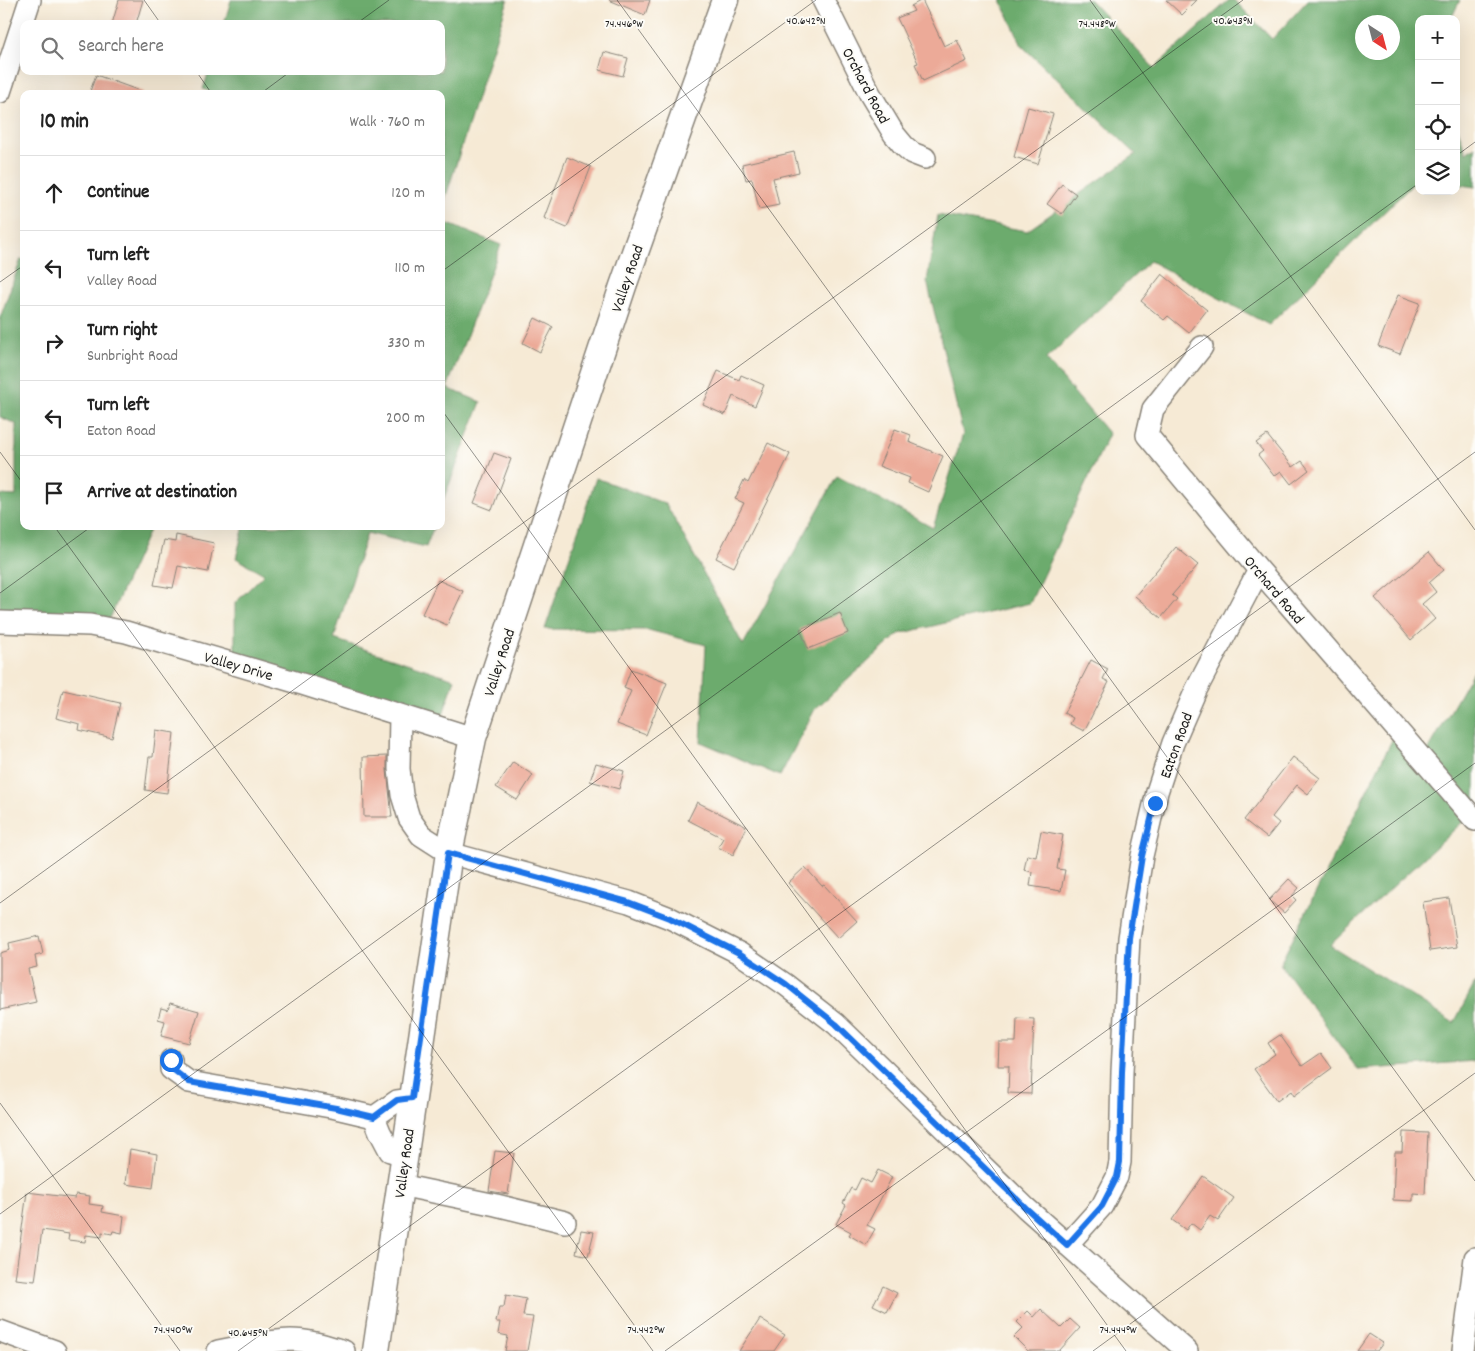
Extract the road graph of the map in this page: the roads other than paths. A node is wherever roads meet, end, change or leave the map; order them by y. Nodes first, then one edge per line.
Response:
1 (30, 0) edge
2 (725, 0) edge
3 (823, 0) edge
4 (23, 20) edge
5 (20, 31) edge
6 (0, 92) edge
7 (925, 158) dead end
8 (1202, 347) dead end
9 (1259, 570) junction
10 (0, 622) edge
11 (400, 715) junction
12 (473, 738) junction
13 (1475, 820) edge
14 (448, 853) junction
15 (171, 1060) dead end
16 (412, 1098) junction
17 (374, 1117) junction
18 (404, 1155) junction
19 (400, 1185) junction
20 (565, 1222) dead end
21 (1067, 1245) junction
22 (1475, 1258) edge
23 (0, 1331) edge
24 (55, 1351) edge
25 (218, 1351) edge
26 (344, 1351) edge
27 (376, 1351) edge
28 (1187, 1351) edge
29 (1463, 1351) edge

1 - 4 street
2 - 12 main road, Valley Road
3 - 7 street, Orchard Road
5 - 6 street
8 - 9 street, Orchard Road
9 - 13 street, Orchard Road
9 - 21 street, Eaton Road
10 - 11 street, Valley Drive
11 - 12 street, Valley Drive
11 - 14 street
12 - 14 main road, Valley Road
14 - 16 main road, Valley Road
14 - 21 street
15 - 17 street
16 - 17 street
16 - 18 main road, Valley Road
17 - 18 street
18 - 19 main road, Valley Road
19 - 20 street
19 - 27 main road, Valley Road
21 - 28 street
22 - 29 street
23 - 24 street
25 - 26 street

